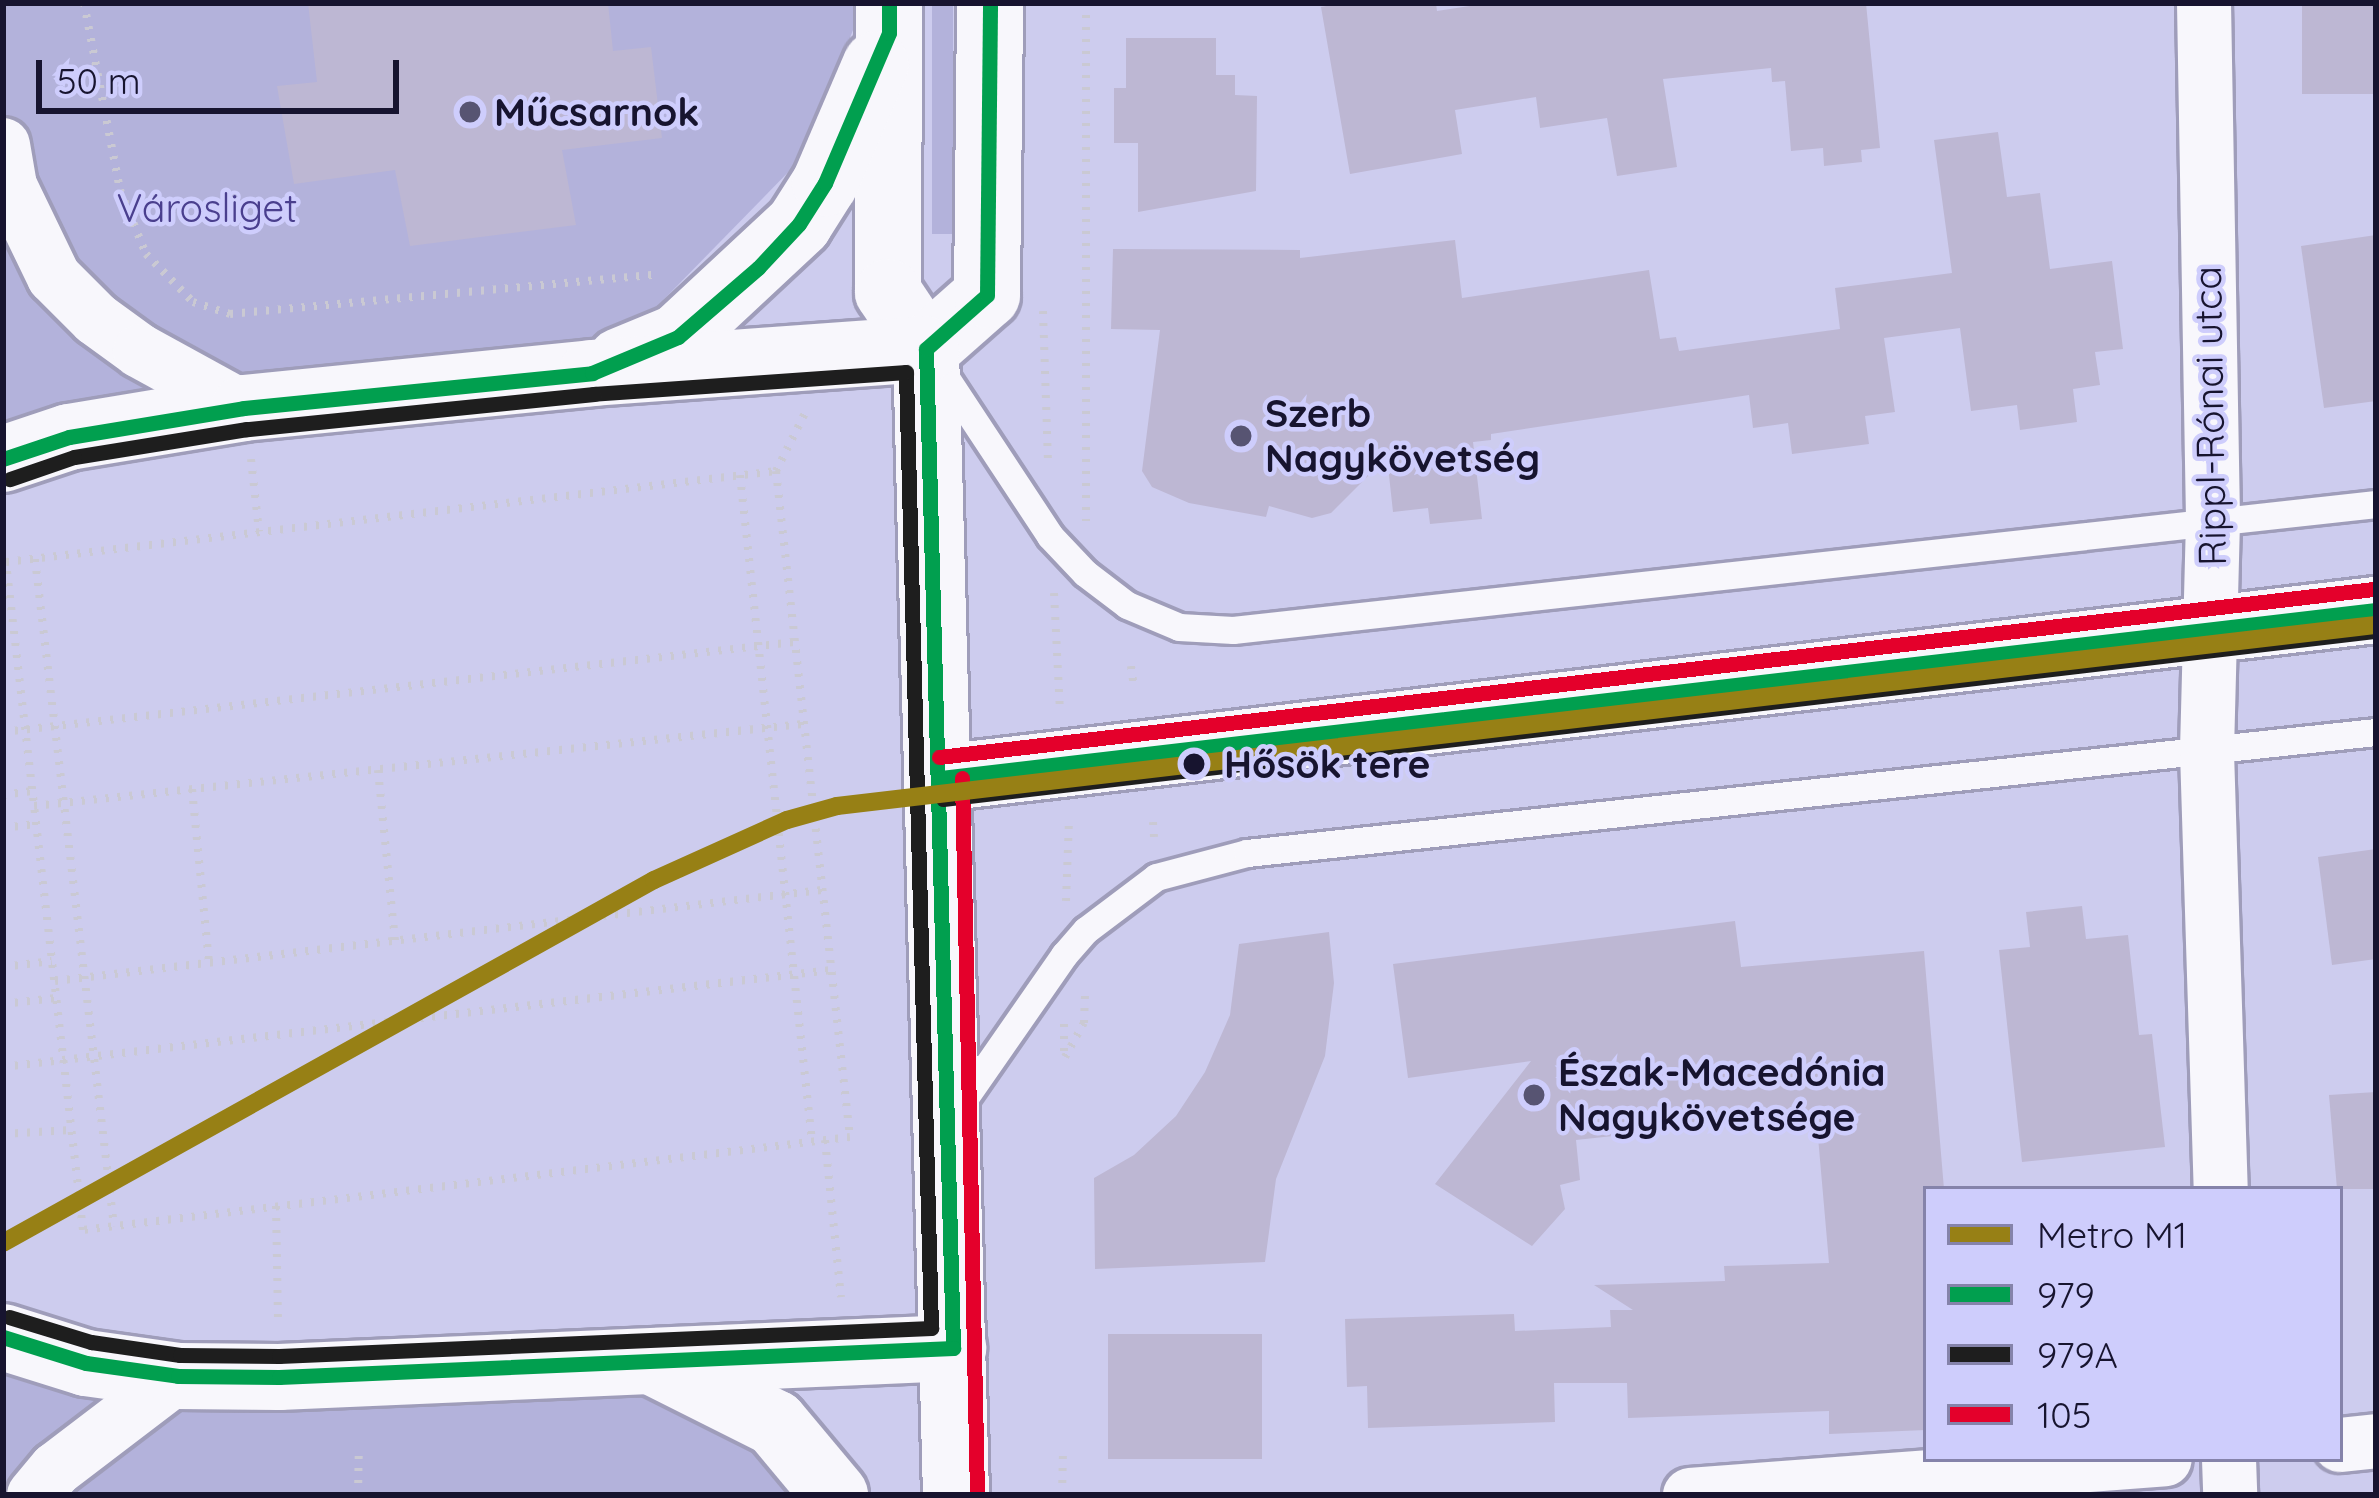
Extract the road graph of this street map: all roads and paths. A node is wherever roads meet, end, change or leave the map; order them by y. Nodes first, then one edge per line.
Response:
1 (84, 3) edge
2 (989, 3) edge
3 (1086, 3) edge
4 (2204, 3) edge
5 (889, 18) edge
6 (5, 185) edge
7 (668, 273) dead end
8 (1042, 296) dead end
9 (926, 349) junction
10 (592, 373) junction
11 (810, 403) dead end
12 (246, 424) junction
13 (3, 459) edge
14 (776, 471) junction
15 (740, 476) junction
16 (2376, 504) edge
17 (2213, 521) junction
18 (1086, 528) dead end
19 (259, 532) junction
20 (1050, 536) junction
21 (35, 559) junction
22 (7, 609) edge
23 (2376, 610) edge
24 (2210, 630) junction
25 (794, 642) junction
26 (758, 646) junction
27 (1131, 666) dead end
28 (1134, 686) dead end
29 (803, 724) junction
30 (53, 727) junction
31 (765, 728) junction
32 (25, 730) junction
33 (2376, 731) edge
34 (3, 732) edge
35 (2207, 752) junction
36 (1063, 764) junction
37 (378, 770) junction
38 (941, 778) junction
39 (192, 789) junction
40 (32, 790) junction
41 (3, 795) edge
42 (64, 803) junction
43 (34, 806) junction
44 (1153, 822) dead end
45 (36, 824) junction
46 (3, 828) edge
47 (1154, 837) dead end
48 (822, 890) junction
49 (783, 895) junction
50 (395, 941) junction
51 (1064, 955) junction
52 (52, 961) junction
53 (209, 962) junction
54 (3, 967) edge
55 (831, 970) junction
56 (790, 974) junction
57 (84, 977) junction
58 (1086, 980) dead end
59 (54, 981) junction
60 (56, 998) junction
61 (3, 1004) edge
62 (94, 1056) junction
63 (61, 1060) junction
64 (3, 1066) edge
65 (948, 1123) junction
66 (71, 1130) junction
67 (3, 1134) edge
68 (825, 1140) junction
69 (812, 1141) junction
70 (2221, 1186) edge
71 (276, 1206) junction
72 (115, 1226) junction
73 (844, 1317) dead end
74 (278, 1330) dead end
75 (3, 1336) edge
76 (953, 1348) junction
77 (650, 1360) junction
78 (178, 1376) junction
79 (2376, 1442) edge
80 (2343, 1444) edge
81 (1063, 1452) dead end
82 (359, 1456) dead end
83 (2125, 1462) edge
84 (2229, 1462) edge
85 (34, 1495) edge
86 (358, 1495) edge
87 (835, 1495) edge
88 (956, 1495) edge
89 (1062, 1495) edge
90 (1690, 1495) edge
91 (2230, 1495) edge

1 - 7 path
2 - 9 main road
3 - 18 path
4 - 17 street, Rippl-Rónai utca
5 - 9 main road
5 - 10 main road
6 - 12 street
8 - 20 path
9 - 10 main road
9 - 20 lane
9 - 38 main road
10 - 12 main road
11 - 14 path
12 - 13 main road
12 - 19 path
14 - 15 path
14 - 25 path
15 - 19 path
15 - 26 path
16 - 17 lane
17 - 20 lane
17 - 24 street, Rippl-Rónai utca
19 - 21 path
20 - 36 path
21 - 22 path
21 - 30 path
22 - 32 path
23 - 24 main road
24 - 35 street, Rippl-Rónai utca
24 - 36 main road
25 - 26 path
25 - 29 path
26 - 30 path
26 - 31 path
27 - 28 path
29 - 31 path
29 - 48 path
30 - 32 path
30 - 42 path
31 - 37 path
31 - 49 path
32 - 34 path
32 - 40 path
33 - 35 lane
35 - 51 lane
35 - 70 street, Rippl-Rónai utca
36 - 38 main road
36 - 51 path
37 - 39 path
37 - 50 path
38 - 65 main road
39 - 42 path
39 - 53 path
40 - 41 path
40 - 43 path
42 - 43 path
42 - 57 path
43 - 45 path
44 - 47 path
45 - 46 path
45 - 52 path
48 - 49 path
48 - 55 path
49 - 50 path
49 - 56 path
50 - 53 path
51 - 58 path
51 - 65 lane
52 - 54 path
52 - 59 path
53 - 57 path
55 - 56 path
55 - 68 path
56 - 62 path
56 - 69 path
57 - 59 path
57 - 62 path
59 - 60 path
60 - 61 path
60 - 63 path
62 - 63 path
62 - 72 path
63 - 64 path
63 - 66 path
65 - 76 main road
66 - 67 path
66 - 72 path
68 - 69 path
68 - 73 path
69 - 71 path
71 - 72 path
71 - 74 path
75 - 78 main road
76 - 77 main road
76 - 88 main road
77 - 78 main road
77 - 87 main road
78 - 85 street
79 - 80 street
81 - 89 path
82 - 86 path
83 - 90 street
84 - 91 street

